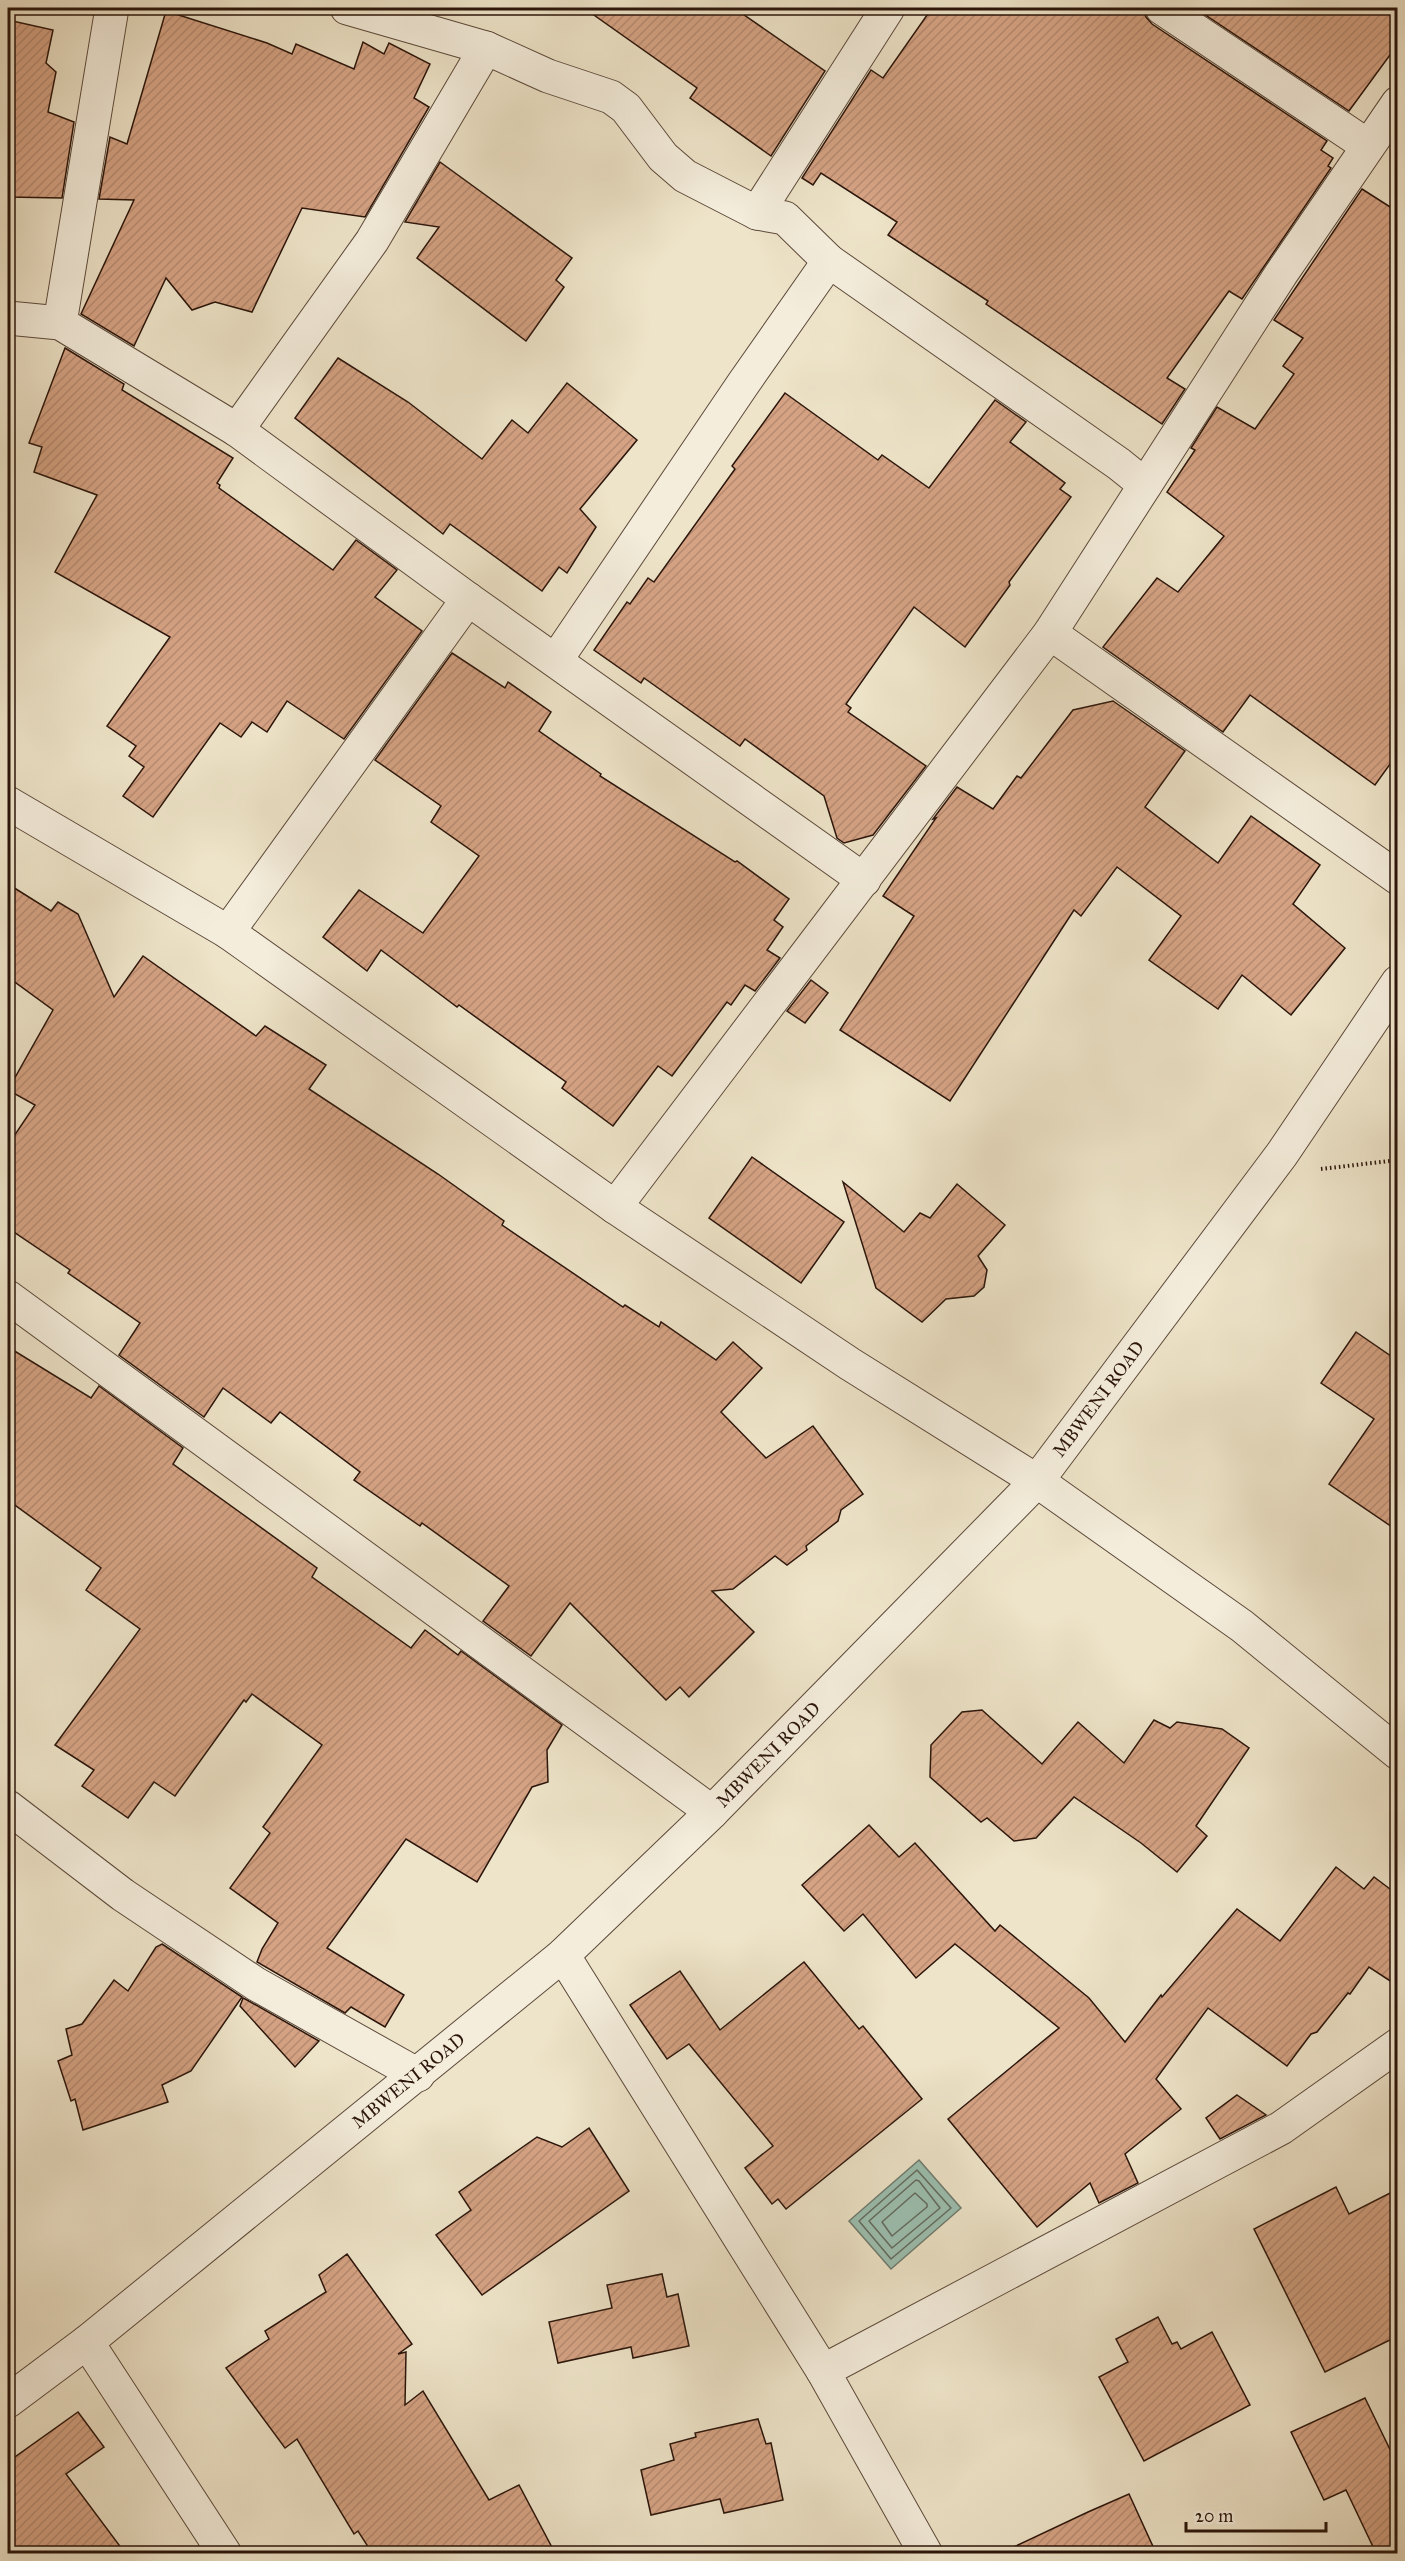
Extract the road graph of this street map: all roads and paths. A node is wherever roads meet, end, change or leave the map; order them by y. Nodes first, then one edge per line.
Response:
1 (112, 8) edge
2 (346, 8) edge
3 (888, 8) edge
4 (1162, 8) edge
5 (486, 48) junction
6 (1398, 103) edge
7 (1368, 146) junction
8 (757, 213) junction
9 (829, 261) junction
10 (8, 318) edge
11 (60, 323) junction
12 (237, 430) junction
13 (1145, 485) junction
14 (468, 599) junction
15 (1050, 633) junction
16 (556, 660) junction
17 (8, 803) edge
18 (1398, 878) edge
19 (864, 880) junction
20 (228, 932) junction
21 (1398, 982) edge
22 (1398, 1160) edge
23 (1266, 1175) junction
24 (615, 1207) junction
25 (8, 1297) edge
26 (1036, 1481) junction
27 (1398, 1753) edge
28 (8, 1808) edge
29 (712, 1812) junction
30 (563, 1955) junction
31 (1398, 2045) edge
32 (418, 2075) junction
33 (87, 2342) junction
34 (824, 2371) junction
35 (8, 2402) edge
36 (225, 2553) edge
37 (926, 2553) edge

1 - 11 street
2 - 5 street
3 - 8 street
4 - 7 street
5 - 8 street
5 - 12 street
6 - 7 street
7 - 13 street
8 - 9 street
9 - 13 street
9 - 16 street
10 - 11 street
11 - 12 street
12 - 14 street
13 - 15 street
14 - 16 street
14 - 20 street
15 - 18 street
15 - 19 street
16 - 19 street
17 - 20 street
19 - 24 street
20 - 24 street
21 - 23 street, MBWENI ROAD
22 - 23 path
23 - 26 street, MBWENI ROAD
24 - 26 street
25 - 29 street
26 - 27 street
26 - 29 street, MBWENI ROAD
28 - 32 street
29 - 30 street, MBWENI ROAD
30 - 32 street, MBWENI ROAD
30 - 34 street
31 - 34 street
32 - 33 street, MBWENI ROAD
33 - 35 street, MBWENI ROAD
33 - 36 street
34 - 37 street

